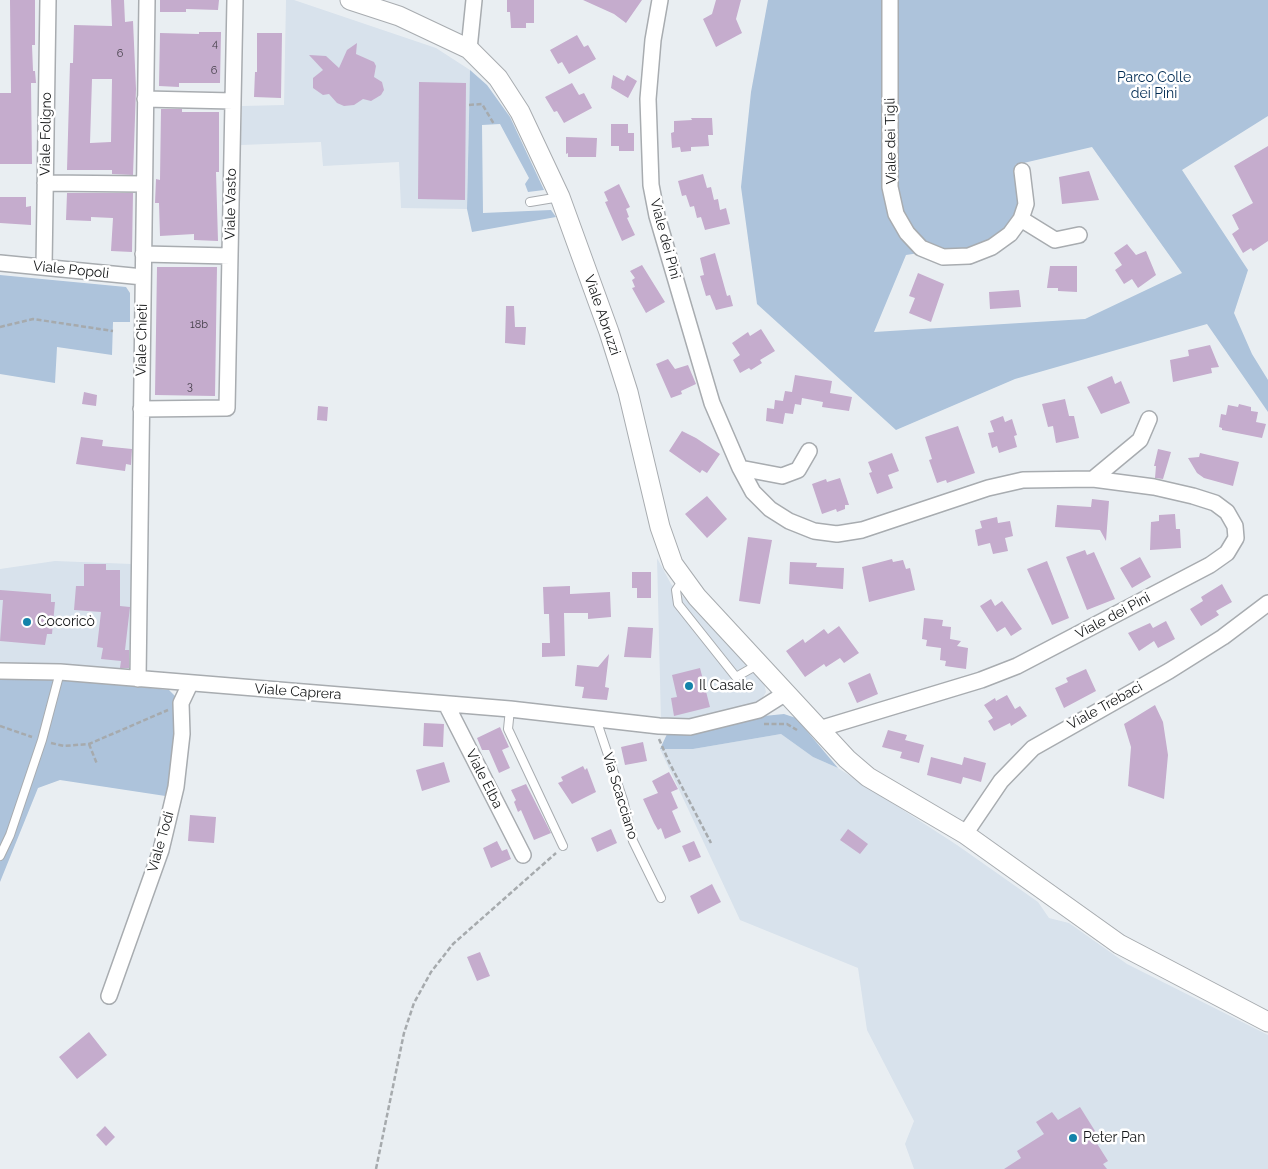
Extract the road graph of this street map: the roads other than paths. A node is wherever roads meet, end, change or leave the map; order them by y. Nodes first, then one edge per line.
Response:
1 (48, 0) edge
2 (147, 0) edge
3 (235, 0) edge
4 (350, 0) edge
5 (474, 0) edge
6 (660, 0) edge
7 (890, 0) edge
8 (469, 48) junction
9 (145, 99) junction
10 (233, 101) junction
11 (1022, 171) dead end
12 (45, 183) junction
13 (144, 184) junction
14 (560, 197) junction
15 (530, 202) dead end
16 (1021, 219) junction
17 (1080, 234) dead end
18 (143, 254) junction
19 (230, 256) junction
20 (0, 263) edge
21 (44, 267) junction
22 (143, 277) junction
23 (141, 409) junction
24 (1150, 419) dead end
25 (809, 451) dead end
26 (740, 468) junction
27 (1093, 479) junction
28 (684, 578) junction
29 (1268, 603) edge
30 (759, 664) junction
31 (0, 671) edge
32 (60, 672) junction
33 (138, 680) junction
34 (190, 684) junction
35 (786, 693) junction
36 (446, 704) junction
37 (510, 708) junction
38 (596, 719) junction
39 (819, 729) junction
40 (965, 834) junction
41 (563, 846) road end
42 (522, 855) dead end
43 (0, 856) edge
44 (662, 898) dead end
45 (109, 996) dead end
46 (1268, 1022) edge

1 - 12 street, Viale Foligno
2 - 9 street, Viale Chieti
3 - 10 street, Viale Vasto
4 - 8 street, Viale Abruzzi
5 - 8 street
6 - 26 street, Viale dei Pini
7 - 16 street, Viale dei Tigli
8 - 14 street, Viale Abruzzi
9 - 10 street
9 - 13 street, Viale Chieti
10 - 19 street, Viale Vasto
11 - 16 street
12 - 13 street
12 - 21 street, Viale Foligno
13 - 18 street, Viale Chieti
14 - 15 lane
14 - 28 street, Viale Abruzzi
16 - 17 street
18 - 19 street
18 - 22 street, Viale Chieti
19 - 23 street, Viale Vasto
20 - 21 street, Viale Popoli
21 - 22 street, Viale Popoli
22 - 23 street, Viale Chieti
23 - 33 street, Viale Chieti
24 - 27 street
25 - 26 street
26 - 27 street, Viale dei Pini
27 - 39 street, Viale dei Pini
28 - 30 street, Viale Abruzzi
28 - 30 lane
29 - 40 street, Viale Trebaci
30 - 35 street, Viale Abruzzi
31 - 32 street, Viale Caprera
32 - 33 street, Viale Caprera
32 - 43 lane
33 - 34 street, Viale Caprera
34 - 36 street, Viale Caprera
34 - 45 street, Viale Todi
35 - 38 street, Viale Caprera
35 - 39 street, Viale Abruzzi
36 - 37 street, Viale Caprera
36 - 42 street, Viale Elba
37 - 38 street, Viale Caprera
37 - 41 lane
38 - 44 lane, Via Scacciano
39 - 40 street, Viale Abruzzi
40 - 46 street, Viale Abruzzi

